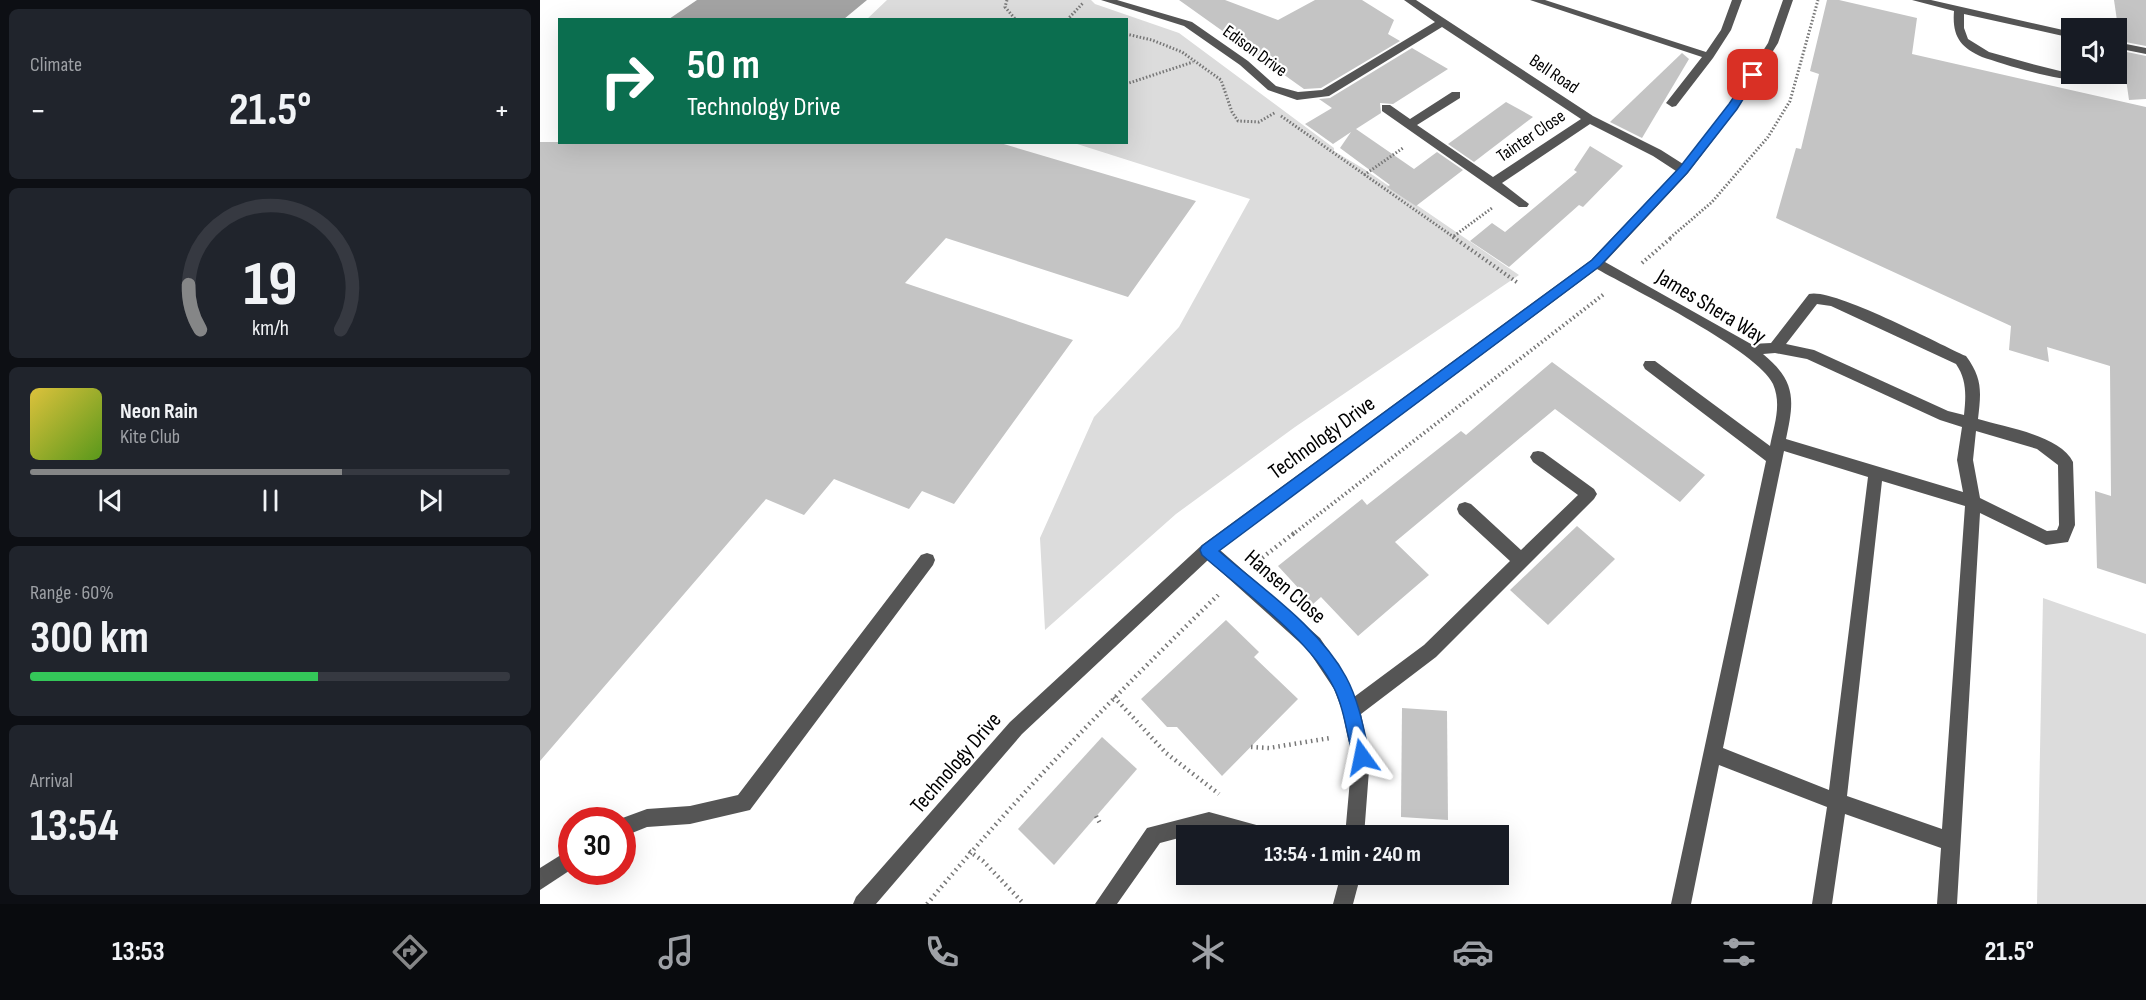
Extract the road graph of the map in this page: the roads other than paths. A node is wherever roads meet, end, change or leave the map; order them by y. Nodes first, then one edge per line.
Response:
1 (1106, 0) edge
2 (1409, 0) edge
3 (1535, 0) edge
4 (1737, 0) edge
5 (1788, 0) edge
6 (1917, 0) edge
7 (1959, 10) junction
8 (1444, 21) junction
9 (2061, 33) edge
10 (2127, 47) edge
11 (2146, 51) edge
12 (1709, 56) junction
13 (2061, 73) edge
14 (1456, 95) dead end
15 (1672, 103) dead end
16 (1386, 108) dead end
17 (1589, 119) junction
18 (1410, 124) junction
19 (1684, 170) junction
20 (1493, 183) junction
21 (1523, 204) dead end
22 (1596, 263) junction
23 (1775, 348) junction
24 (1746, 350) junction
25 (1650, 365) dead end
26 (1968, 422) junction
27 (1776, 451) junction
28 (1538, 457) dead end
29 (1876, 471) junction
30 (1973, 502) junction
31 (1465, 509) dead end
32 (1208, 550) junction
33 (927, 560) dead end
34 (1522, 561) junction
35 (1351, 710) junction
36 (1713, 753) junction
37 (1836, 802) junction
38 (636, 822) edge
39 (1194, 825) edge
40 (1224, 825) edge
41 (1355, 825) edge
42 (1176, 830) edge
43 (1951, 842) junction
44 (558, 867) edge
45 (540, 880) edge
46 (1346, 885) edge
47 (863, 904) edge
48 (1105, 904) edge
49 (1342, 904) edge
50 (1681, 904) edge
51 (1822, 904) edge
52 (1947, 904) edge

1 - 8 street, Edison Drive
2 - 8 street, Bell Road
3 - 12 street
4 - 12 street
5 - 19 street, Technology Drive
6 - 7 street
7 - 9 street
7 - 13 street
8 - 17 street, Bell Road
10 - 11 street
12 - 15 street
14 - 18 street
16 - 18 street, Tainter Close
17 - 19 street, Bell Road
17 - 20 street, Tainter Close
18 - 20 street, Tainter Close
19 - 22 street, Technology Drive
20 - 21 street, Tainter Close
22 - 24 street, James Shera Way
22 - 32 street, Technology Drive
23 - 24 street
23 - 26 street
23 - 26 street
24 - 27 street, James Shera Way
25 - 27 street
26 - 30 street
26 - 30 street
27 - 29 street
27 - 36 street
28 - 34 street
29 - 30 street
29 - 37 street
30 - 43 street
31 - 34 street
32 - 35 street, Hansen Close
32 - 47 street, Technology Drive
33 - 38 street
34 - 35 street
35 - 41 street, Hansen Close
36 - 37 street
36 - 50 street
37 - 43 street
37 - 51 street
39 - 40 street
42 - 48 street
43 - 52 street
44 - 45 street
46 - 49 street

